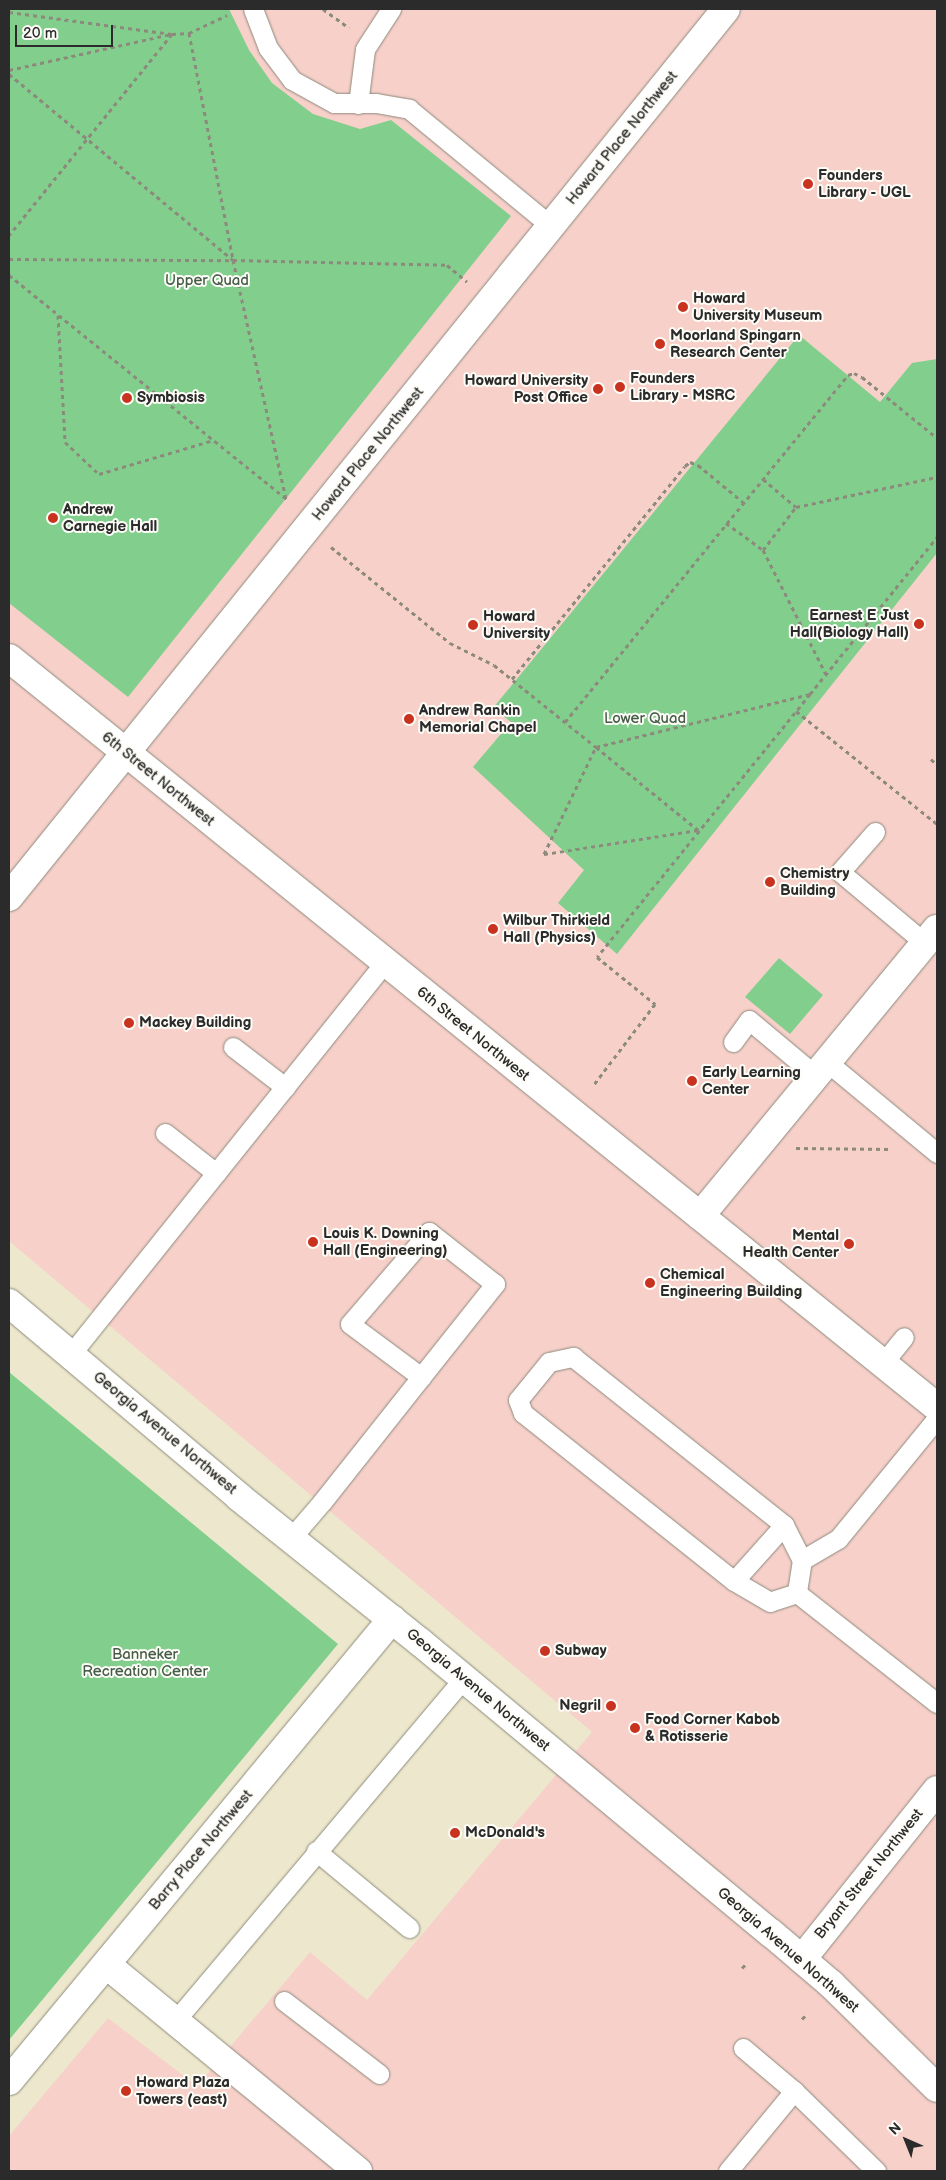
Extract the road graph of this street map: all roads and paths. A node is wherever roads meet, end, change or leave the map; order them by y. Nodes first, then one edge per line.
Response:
1 (253, 9) edge
2 (323, 9) edge
3 (391, 9) edge
4 (726, 9) edge
5 (9, 12) edge
6 (232, 13) dead end
7 (351, 27) dead end
8 (189, 33) junction
9 (172, 34) junction
10 (9, 70) edge
11 (9, 74) edge
12 (358, 104) junction
13 (88, 138) junction
14 (551, 226) junction
15 (9, 235) edge
16 (9, 260) edge
17 (234, 260) junction
18 (9, 275) edge
19 (467, 282) dead end
20 (58, 315) junction
21 (937, 438) edge
22 (214, 440) junction
23 (937, 477) edge
24 (763, 479) junction
25 (286, 498) junction
26 (291, 502) dead end
27 (743, 502) junction
28 (796, 507) junction
29 (726, 523) junction
30 (937, 537) edge
31 (331, 547) dead end
32 (763, 550) junction
33 (9, 658) edge
34 (826, 674) junction
35 (512, 679) junction
36 (810, 694) junction
37 (796, 711) junction
38 (565, 722) junction
39 (596, 747) junction
40 (127, 754) junction
41 (931, 760) dead end
42 (937, 765) edge
43 (937, 824) edge
44 (698, 830) junction
45 (875, 832) dead end
46 (9, 897) edge
47 (931, 936) edge
48 (385, 962) junction
49 (733, 1042) dead end
50 (233, 1047) dead end
51 (822, 1069) junction
52 (285, 1087) junction
53 (592, 1087) dead end
54 (166, 1133) dead end
55 (793, 1148) dead end
56 (898, 1149) dead end
57 (937, 1153) edge
58 (216, 1173) junction
59 (700, 1216) junction
60 (9, 1303) edge
61 (904, 1337) dead end
62 (70, 1354) junction
63 (883, 1363) junction
64 (421, 1377) junction
65 (937, 1407) edge
66 (937, 1418) edge
67 (784, 1525) junction
68 (291, 1538) junction
69 (802, 1560) junction
70 (734, 1581) junction
71 (797, 1593) junction
72 (392, 1619) junction
73 (464, 1678) junction
74 (937, 1703) edge
75 (937, 1790) edge
76 (316, 1851) junction
77 (409, 1928) dead end
78 (802, 1959) junction
79 (746, 1964) dead end
80 (107, 1965) junction
81 (742, 1968) dead end
82 (284, 2001) dead end
83 (806, 2015) dead end
84 (802, 2020) dead end
85 (175, 2021) junction
86 (743, 2048) dead end
87 (379, 2074) dead end
88 (9, 2081) edge
89 (937, 2088) edge
90 (794, 2091) junction
91 (358, 2171) edge
92 (728, 2171) edge
93 (876, 2171) edge

1 - 12 lane
2 - 7 path
3 - 12 lane
4 - 14 main road, Howard Place Northwest
5 - 9 path
6 - 8 path
8 - 9 path
8 - 17 path
9 - 10 path
9 - 13 path
11 - 13 path
12 - 14 lane
13 - 15 path
13 - 17 path
14 - 40 main road, Howard Place Northwest
16 - 17 path
17 - 19 path
17 - 25 path
18 - 20 path
20 - 22 path
20 - 22 path
21 - 24 path
22 - 25 path
23 - 28 path
24 - 27 path
24 - 28 path
25 - 26 path
27 - 29 path
27 - 35 path
28 - 32 path
29 - 32 path
29 - 38 path
30 - 34 path
31 - 35 path
32 - 34 path
33 - 40 main road, 6th Street Northwest
34 - 36 path
35 - 38 path
36 - 37 path
36 - 39 path
37 - 43 path
37 - 44 path
38 - 39 path
39 - 44 path
39 - 44 path
40 - 46 main road, Howard Place Northwest
40 - 48 main road, 6th Street Northwest
41 - 42 path
44 - 53 path
45 - 47 lane
47 - 51 main road
48 - 52 lane
48 - 59 main road, 6th Street Northwest
49 - 51 lane
50 - 52 lane
51 - 57 lane
51 - 59 main road
52 - 58 lane
54 - 58 lane
55 - 56 path
58 - 62 lane
59 - 63 main road, 6th Street Northwest
60 - 62 main road, Georgia Avenue Northwest
61 - 63 lane
62 - 68 main road, Georgia Avenue Northwest
63 - 65 main road, 6th Street Northwest
64 - 64 lane
64 - 68 lane
66 - 69 lane
67 - 69 lane
67 - 70 lane
67 - 70 lane
68 - 72 main road, Georgia Avenue Northwest
69 - 71 lane
70 - 71 lane
71 - 74 lane
72 - 73 main road, Georgia Avenue Northwest
72 - 80 main road, Barry Place Northwest
73 - 76 lane
73 - 78 main road, Georgia Avenue Northwest
75 - 78 main road, Bryant Street Northwest
76 - 77 lane
76 - 85 lane
78 - 89 main road, Georgia Avenue Northwest
79 - 81 path
80 - 85 main road
80 - 88 main road, Barry Place Northwest
82 - 87 lane
83 - 84 path
85 - 91 main road
86 - 90 lane
90 - 92 lane
90 - 93 lane

